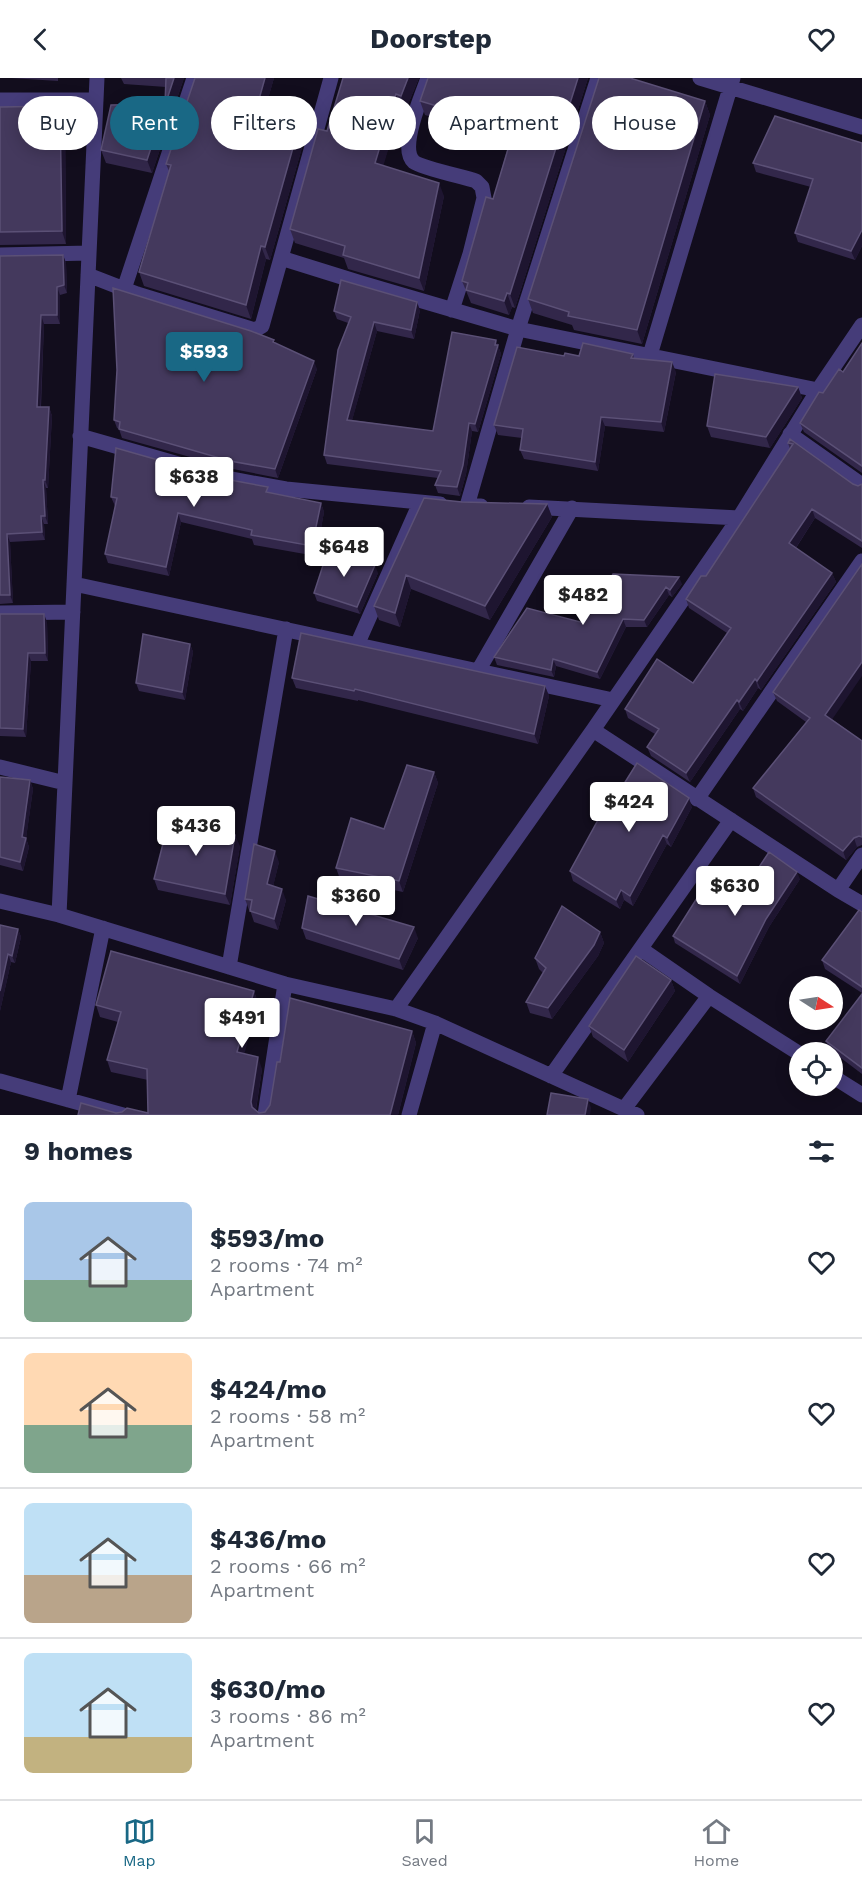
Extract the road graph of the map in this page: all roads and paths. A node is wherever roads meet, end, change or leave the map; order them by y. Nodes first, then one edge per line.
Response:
1 (97, 78) edge
2 (194, 78) edge
3 (331, 78) edge
4 (428, 78) edge
5 (598, 78) edge
6 (700, 78) edge
7 (732, 82) edge
8 (96, 96) edge
9 (0, 100) edge
10 (18, 100) edge
11 (862, 127) edge
12 (94, 150) edge
13 (89, 253) junction
14 (0, 255) edge
15 (281, 258) junction
16 (88, 274) junction
17 (123, 289) junction
18 (452, 310) junction
19 (862, 325) edge
20 (518, 329) junction
21 (651, 355) junction
22 (818, 390) junction
23 (790, 434) junction
24 (80, 436) junction
25 (862, 485) edge
26 (420, 503) junction
27 (467, 506) junction
28 (572, 508) junction
29 (739, 518) junction
30 (862, 561) edge
31 (74, 584) junction
32 (73, 612) junction
33 (0, 613) edge
34 (286, 629) junction
35 (357, 645) junction
36 (478, 670) junction
37 (613, 700) junction
38 (593, 730) junction
39 (0, 768) edge
40 (66, 783) junction
41 (697, 799) junction
42 (731, 820) junction
43 (862, 855) edge
44 (838, 890) junction
45 (0, 901) edge
46 (862, 904) edge
47 (59, 915) junction
48 (103, 928) junction
49 (641, 949) junction
50 (229, 967) junction
51 (285, 984) junction
52 (709, 996) junction
53 (396, 1009) junction
54 (435, 1023) junction
55 (789, 1047) edge
56 (551, 1076) junction
57 (0, 1081) edge
58 (843, 1083) edge
59 (862, 1095) edge
60 (68, 1100) junction
61 (630, 1112) edge
62 (123, 1115) edge
63 (265, 1115) edge
64 (409, 1115) edge

1 - 8 street
2 - 17 street
3 - 15 street
4 - 18 street
5 - 20 street
6 - 7 street
7 - 11 street
7 - 21 street
9 - 10 street
12 - 13 street
13 - 14 street
13 - 16 street
15 - 17 street
15 - 18 street
16 - 17 street
16 - 24 street
18 - 20 street
19 - 22 street
20 - 21 street
20 - 27 street
21 - 22 street
22 - 23 street
23 - 25 street
23 - 29 street
24 - 26 street
24 - 31 street
26 - 27 street
26 - 35 street
27 - 28 street
28 - 29 street
28 - 36 street
29 - 37 street
30 - 41 street
31 - 32 street
31 - 34 street
32 - 33 street
32 - 40 street
34 - 35 street
34 - 50 street
35 - 36 street
36 - 37 street
37 - 38 street
38 - 41 street
38 - 53 street
39 - 40 street
40 - 47 street
41 - 42 street
42 - 44 street
42 - 49 street
43 - 44 street
44 - 46 street
45 - 47 street
47 - 48 street
48 - 50 street
48 - 60 street
49 - 52 street
49 - 56 street
50 - 51 street
51 - 53 street
51 - 63 street
52 - 55 street
52 - 61 street
53 - 54 street
54 - 56 street
54 - 64 street
56 - 61 street
57 - 60 street
58 - 59 street
60 - 62 street

